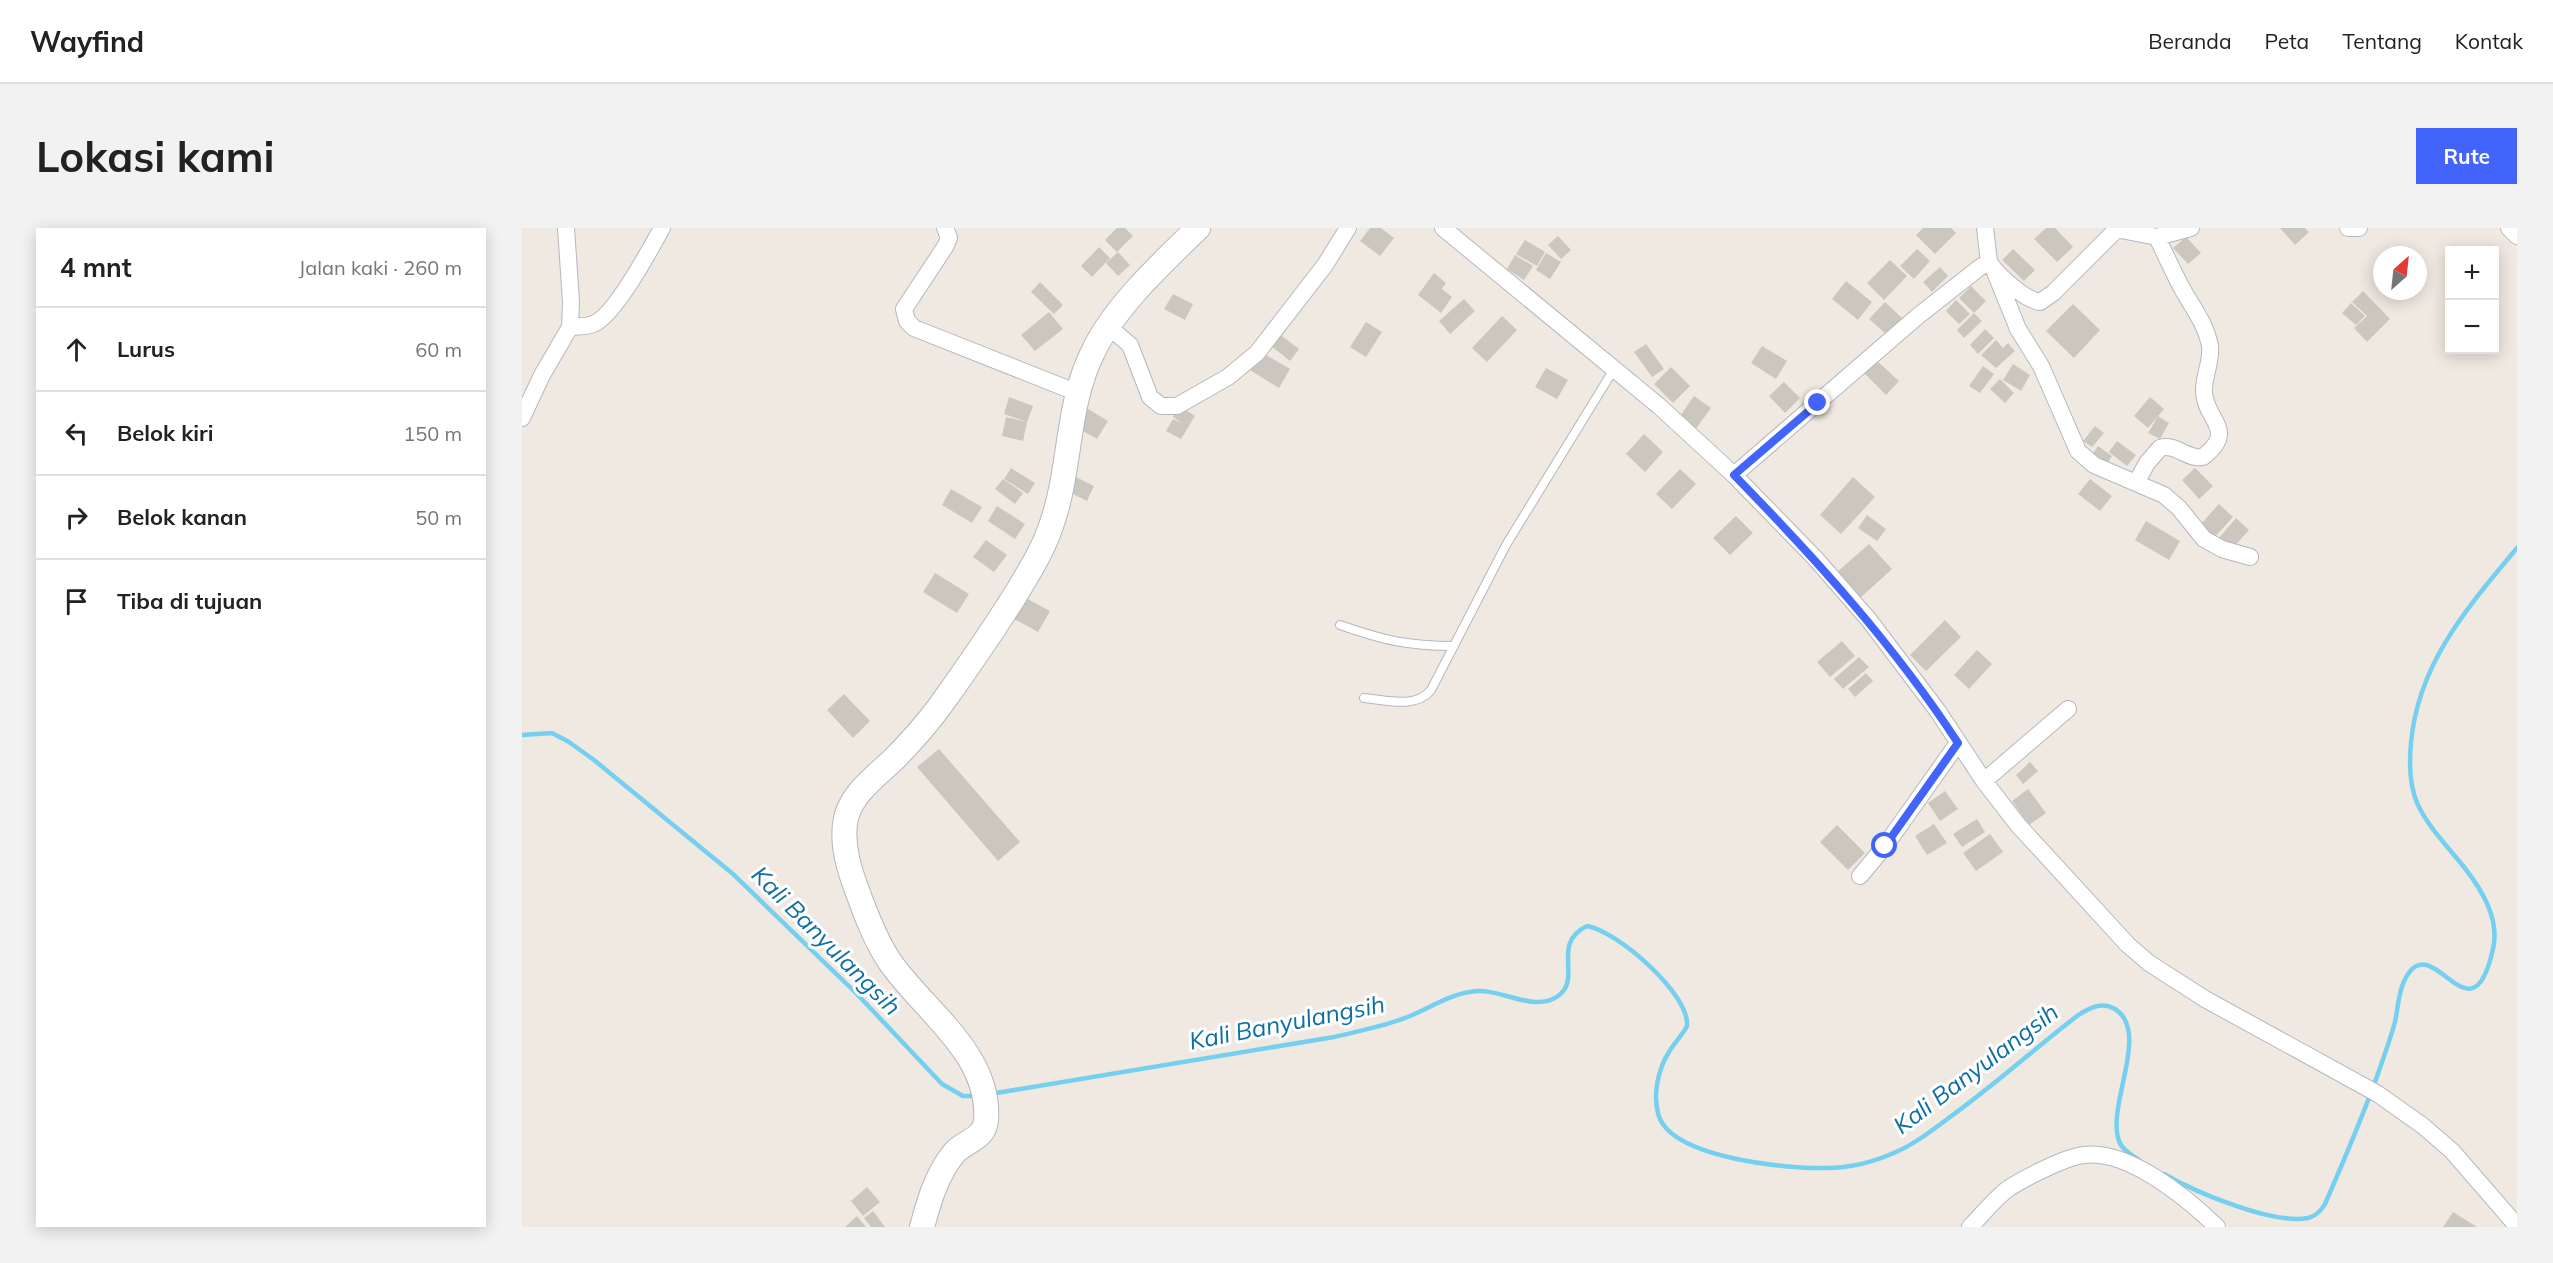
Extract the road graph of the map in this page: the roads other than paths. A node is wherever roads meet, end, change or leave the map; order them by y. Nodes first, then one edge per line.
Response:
1 (566, 228) edge
2 (662, 228) edge
3 (945, 228) edge
4 (1198, 228) edge
5 (1348, 228) edge
6 (1443, 228) edge
7 (1985, 228) edge
8 (2191, 228) edge
9 (2348, 228) edge
10 (2359, 228) edge
11 (2509, 228) edge
12 (2517, 236) edge
13 (2157, 237) junction
14 (1992, 267) junction
15 (570, 327) junction
16 (1109, 327) junction
17 (1614, 369) junction
18 (1078, 393) junction
19 (522, 418) edge
20 (1734, 475) junction
21 (2136, 483) junction
22 (2250, 557) dead end
23 (1340, 625) dead end
24 (1454, 646) junction
25 (1364, 698) dead end
26 (2068, 709) dead end
27 (1958, 743) junction
28 (1984, 782) junction
29 (1860, 876) dead end
30 (2517, 1226) edge
31 (922, 1227) edge
32 (1970, 1227) edge
33 (2217, 1227) edge

1 - 15 street
2 - 15 street
3 - 18 street
4 - 16 street
5 - 16 street
6 - 17 street
7 - 14 street
8 - 13 street
9 - 10 street
11 - 12 street
13 - 14 street
13 - 21 street
14 - 20 street
14 - 21 street
15 - 19 street
16 - 18 street
17 - 20 street
17 - 24 lane
18 - 31 street
20 - 27 street
21 - 22 street
23 - 24 lane
24 - 25 lane
26 - 28 street
27 - 28 street
27 - 29 street
28 - 30 street
32 - 33 street

